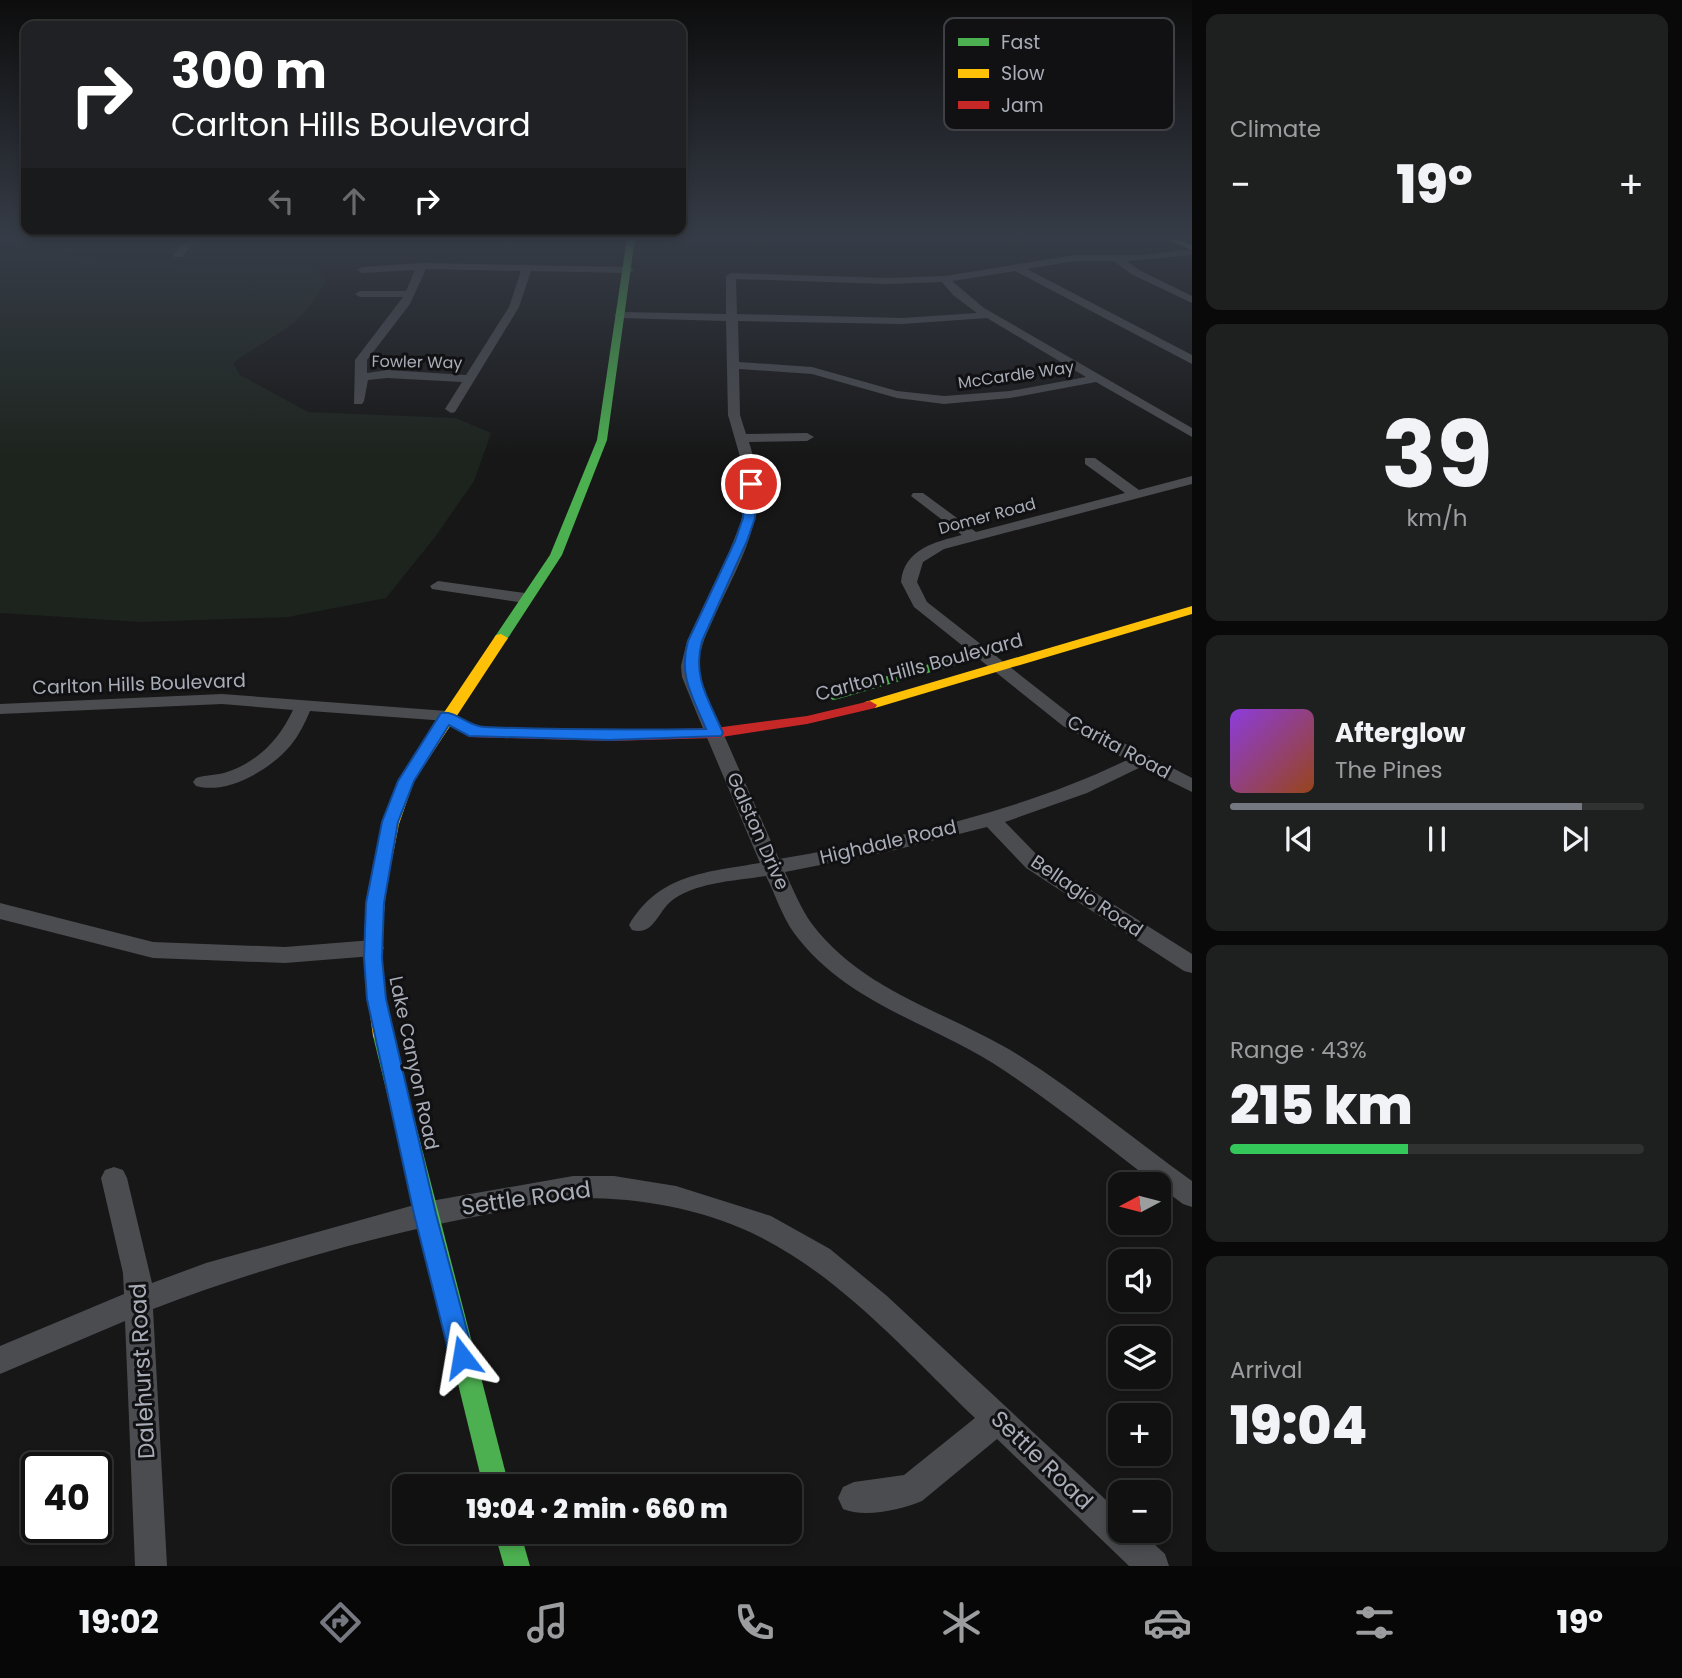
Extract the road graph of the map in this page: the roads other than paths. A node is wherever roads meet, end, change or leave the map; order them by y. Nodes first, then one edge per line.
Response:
1 (398, 311) edge
2 (512, 311) edge
3 (621, 311) edge
4 (731, 311) edge
5 (983, 311) edge
6 (1099, 311) edge
7 (620, 315) junction
8 (989, 315) junction
9 (731, 317) junction
10 (902, 321) junction
11 (912, 335) dead end
12 (1192, 360) edge
13 (732, 365) junction
14 (363, 377) junction
15 (471, 379) junction
16 (1098, 379) junction
17 (358, 401) dead end
18 (451, 409) dead end
19 (1192, 433) edge
20 (807, 437) dead end
21 (742, 438) junction
22 (1090, 461) dead end
23 (1192, 480) edge
24 (1137, 495) junction
25 (918, 496) dead end
26 (974, 537) junction
27 (439, 586) dead end
28 (525, 598) junction
29 (1192, 610) edge
30 (1004, 646) dead end
31 (981, 653) junction
32 (999, 668) junction
33 (812, 700) dead end
34 (304, 705) junction
35 (0, 709) edge
36 (469, 715) dead end
37 (447, 716) junction
38 (715, 733) junction
39 (1143, 759) junction
40 (203, 782) dead end
41 (1192, 786) edge
42 (990, 818) junction
43 (772, 867) junction
44 (0, 911) edge
45 (640, 925) dead end
46 (373, 948) junction
47 (1192, 965) edge
48 (114, 1178) dead end
49 (1192, 1196) edge
50 (425, 1214) junction
51 (138, 1301) junction
52 (0, 1360) edge
53 (998, 1418) junction
54 (492, 1474) edge
55 (854, 1498) dead end
56 (511, 1544) edge
57 (151, 1566) edge
58 (517, 1566) edge
59 (1153, 1566) edge

1 - 14 street
2 - 15 street
3 - 7 street, Lake Canyon Road
4 - 9 street, Galston Drive
5 - 8 street
6 - 12 street
7 - 9 street
7 - 28 street, Lake Canyon Road
8 - 10 street
8 - 16 street
9 - 10 street
9 - 13 street, Galston Drive
10 - 11 street
13 - 16 street, McCardle Way
13 - 21 street, Galston Drive
14 - 15 street, Fowler Way
14 - 17 street
15 - 18 street
16 - 19 street
20 - 21 street
21 - 38 street, Galston Drive
22 - 24 street
23 - 24 street, Domer Road
24 - 26 street, Domer Road
25 - 26 street
26 - 31 street, Domer Road
27 - 28 street
28 - 37 street, Lake Canyon Road
29 - 32 street, Carlton Hills Boulevard
30 - 31 street, Carlton Hills Boulevard
31 - 32 street, Carita Road
31 - 33 street, Carlton Hills Boulevard
32 - 38 street, Carlton Hills Boulevard
32 - 39 street, Carita Road
34 - 35 street, Carlton Hills Boulevard
34 - 37 street, Carlton Hills Boulevard
34 - 40 street
36 - 37 street, Carlton Hills Boulevard
37 - 38 street, Carlton Hills Boulevard
37 - 46 street, Lake Canyon Road
38 - 43 street, Galston Drive
39 - 41 street, Carita Road
39 - 42 street, Highdale Road
42 - 43 street, Highdale Road
42 - 47 street, Bellagio Road
43 - 45 street, Highdale Road
43 - 49 street, Galston Drive
44 - 46 street
46 - 50 street, Lake Canyon Road
48 - 51 street, Dalehurst Road
50 - 51 street, Settle Road
50 - 53 street, Settle Road
50 - 54 street, Lake Canyon Road
51 - 52 street, Settle Road
51 - 57 street, Dalehurst Road
53 - 55 street
53 - 59 street, Settle Road
56 - 58 street

